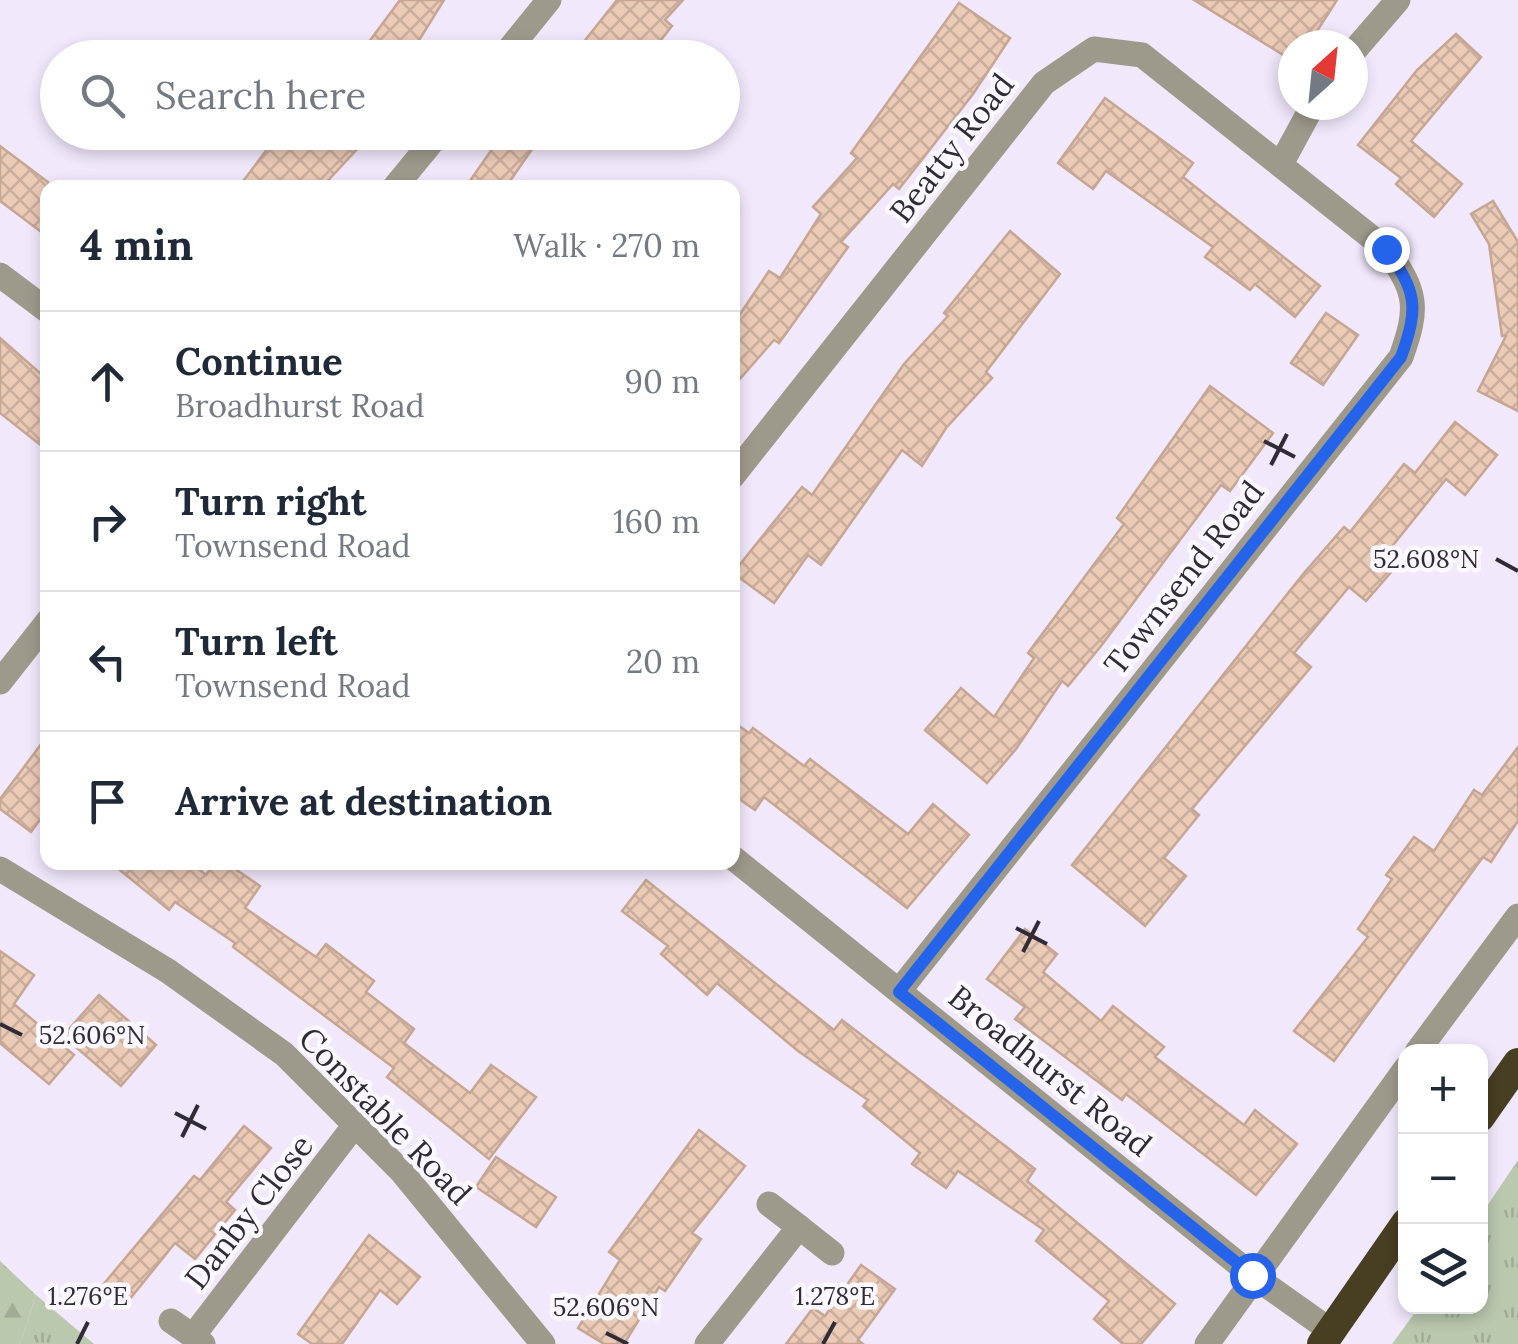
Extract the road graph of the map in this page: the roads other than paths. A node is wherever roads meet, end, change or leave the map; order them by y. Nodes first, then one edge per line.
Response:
1 (549, 0) edge
2 (1398, 0) edge
3 (1368, 35) edge
4 (517, 40) edge
5 (1305, 120) edge
6 (425, 150) edge
7 (1282, 164) junction
8 (401, 180) edge
9 (0, 275) edge
10 (40, 305) edge
11 (740, 467) edge
12 (40, 631) edge
13 (0, 682) edge
14 (740, 863) edge
15 (0, 869) edge
16 (1518, 916) edge
17 (899, 992) junction
18 (1423, 1044) edge
19 (1518, 1063) edge
20 (1398, 1079) edge
21 (1488, 1105) edge
22 (354, 1126) junction
23 (769, 1204) dead end
24 (1405, 1224) edge
25 (799, 1228) junction
26 (832, 1253) dead end
27 (1252, 1275) junction
28 (172, 1320) dead end
29 (1326, 1337) edge
30 (198, 1340) edge
31 (542, 1344) edge
32 (707, 1344) edge
33 (1207, 1344) edge

1 - 4 street
2 - 3 street
5 - 7 street
6 - 8 street
7 - 11 street, Beatty Road
7 - 17 street, Townsend Road
9 - 10 street
12 - 13 street
14 - 17 street, Broadhurst Road
15 - 22 street, Constable Road
16 - 18 street
17 - 27 street, Broadhurst Road
19 - 21 highway
20 - 27 street
22 - 30 street, Danby Close
22 - 31 street, Constable Road
23 - 25 street
24 - 29 highway
25 - 26 street
25 - 32 street
27 - 29 street, Broadhurst Road
27 - 33 street
28 - 30 street, Danby Close

